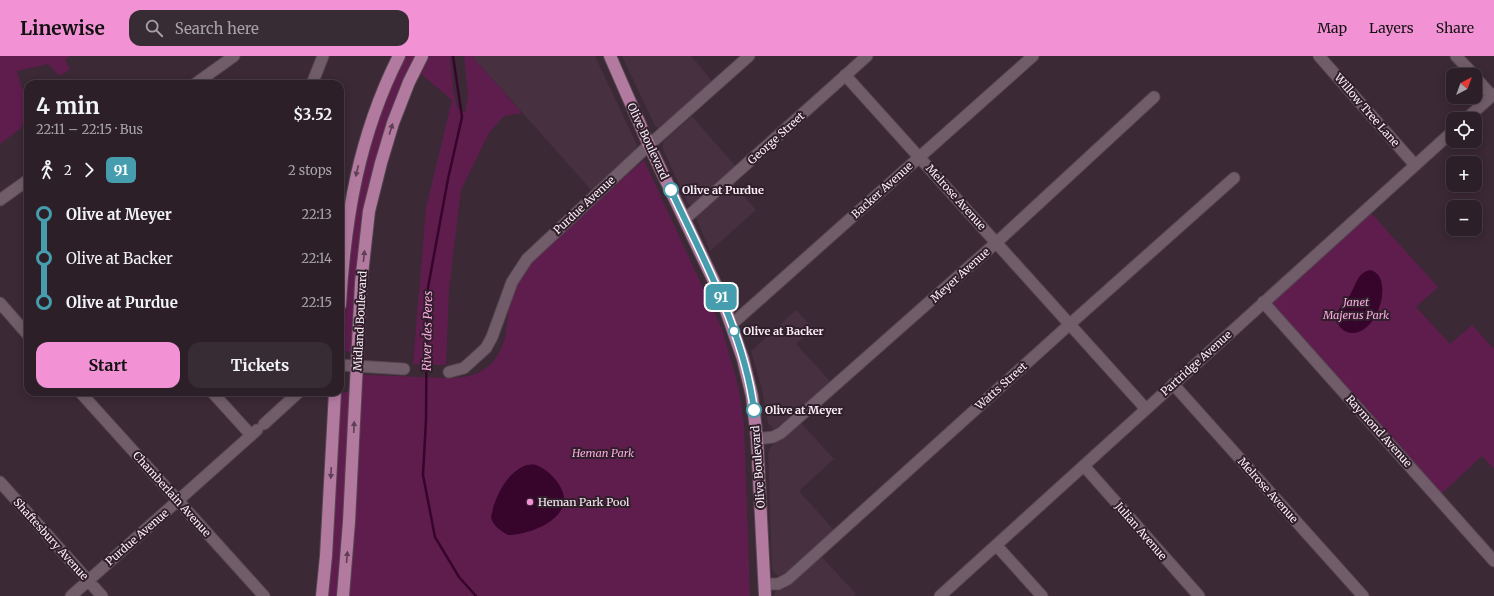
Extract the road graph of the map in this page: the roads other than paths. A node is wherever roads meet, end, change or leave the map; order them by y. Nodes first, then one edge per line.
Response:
1 (234, 56) edge
2 (323, 56) edge
3 (399, 56) edge
4 (422, 56) edge
5 (610, 56) edge
6 (749, 56) edge
7 (867, 56) edge
8 (1033, 56) edge
9 (1319, 56) edge
10 (1456, 56) edge
11 (1467, 68) edge
12 (846, 75) junction
13 (201, 80) edge
14 (314, 80) edge
15 (1482, 84) edge
16 (1493, 95) edge
17 (1154, 97) dead end
18 (1474, 112) edge
19 (1446, 137) edge
20 (648, 145) junction
21 (920, 156) junction
22 (1415, 165) junction
23 (1234, 178) dead end
24 (24, 186) edge
25 (0, 200) edge
26 (685, 219) junction
27 (997, 242) junction
28 (344, 258) edge
29 (1263, 302) junction
30 (0, 303) edge
31 (732, 324) junction
32 (1070, 324) junction
33 (24, 330) edge
34 (344, 365) edge
35 (358, 366) junction
36 (404, 369) dead end
37 (449, 372) dead end
38 (1173, 384) junction
39 (84, 396) edge
40 (217, 396) edge
41 (294, 396) edge
42 (335, 396) edge
43 (1146, 409) junction
44 (257, 429) junction
45 (757, 439) junction
46 (1084, 466) junction
47 (0, 482) edge
48 (178, 501) junction
49 (996, 545) junction
50 (1494, 561) edge
51 (88, 580) junction
52 (765, 590) edge
53 (71, 596) edge
54 (102, 596) edge
55 (264, 596) edge
56 (322, 596) edge
57 (343, 596) edge
58 (940, 596) edge
59 (1042, 596) edge
60 (1199, 596) edge
61 (1363, 596) edge

1 - 13 street
2 - 14 street
3 -> 28 main road, Midland Boulevard
35 -> 4 main road, Midland Boulevard
5 - 20 main road, Olive Boulevard
6 - 20 street, Purdue Avenue
7 - 12 street, George Street
8 - 21 street, Backer Avenue
9 - 22 street, Willow Tree Lane
10 - 11 street
12 - 21 street, Melrose Avenue
12 - 26 street, George Street
15 - 16 street
16 - 18 street
17 - 27 street, Meyer Avenue
19 - 22 street, Partridge Avenue
20 - 26 main road, Olive Boulevard
20 - 37 street, Purdue Avenue
21 - 27 street, Melrose Avenue
21 - 31 street, Backer Avenue
22 - 29 street, Partridge Avenue
23 - 32 street, Watts Street
24 - 25 street
26 - 31 main road, Olive Boulevard
27 - 32 street, Melrose Avenue
27 - 45 street, Meyer Avenue
29 - 38 street, Partridge Avenue
29 - 50 street, Raymond Avenue
30 - 33 street
31 - 45 main road, Olive Boulevard
32 - 43 street, Melrose Avenue
32 - 52 street, Watts Street
34 - 35 street
35 - 36 street
57 -> 35 main road, Midland Boulevard
38 - 43 street, Partridge Avenue
38 - 61 street, Melrose Avenue
39 - 48 street, Chamberlain Avenue
40 - 44 street
41 - 44 street, Purdue Avenue
42 -> 56 main road
43 - 46 street, Partridge Avenue
44 - 48 street, Purdue Avenue
45 - 52 main road, Olive Boulevard
46 - 49 street, Partridge Avenue
46 - 60 street, Julian Avenue
47 - 51 street, Shaftesbury Avenue
48 - 51 street, Purdue Avenue
48 - 55 street, Chamberlain Avenue
49 - 58 street, Partridge Avenue
49 - 59 street
51 - 53 street, Purdue Avenue
51 - 54 street, Shaftesbury Avenue

